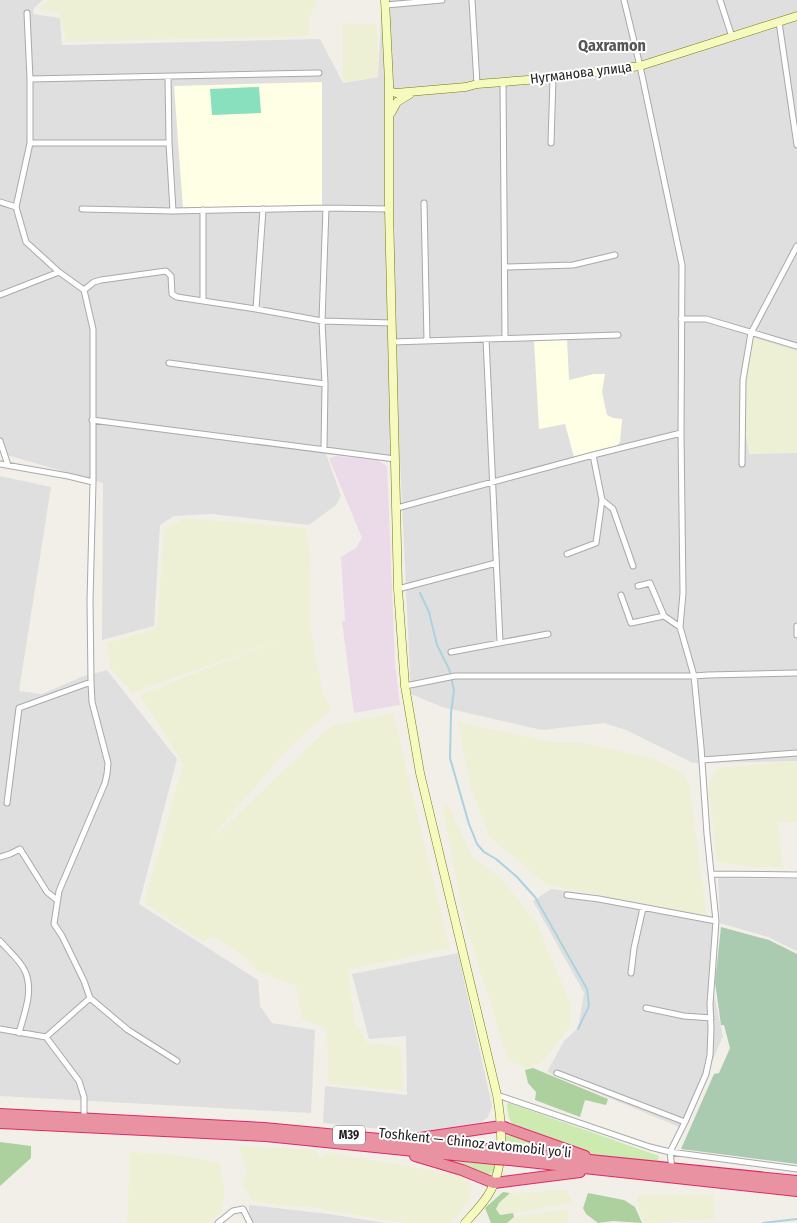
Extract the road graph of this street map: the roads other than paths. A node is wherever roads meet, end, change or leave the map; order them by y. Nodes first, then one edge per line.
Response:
1 (442, 0) edge
2 (472, 0) edge
3 (624, 0) edge
4 (720, 0) edge
5 (386, 2) edge
6 (27, 13) dead end
7 (797, 16) edge
8 (779, 22) junction
9 (732, 37) junction
10 (640, 66) junction
11 (319, 73) dead end
12 (168, 77) junction
13 (553, 78) junction
14 (30, 79) junction
15 (503, 82) junction
16 (477, 84) junction
17 (389, 91) junction
18 (414, 92) junction
19 (390, 115) junction
20 (30, 143) junction
21 (169, 143) junction
22 (551, 144) dead end
23 (797, 145) edge
24 (0, 202) edge
25 (424, 203) dead end
26 (16, 207) junction
27 (326, 208) junction
28 (82, 209) dead end
29 (263, 209) junction
30 (389, 209) junction
31 (203, 210) junction
32 (173, 211) junction
33 (797, 246) edge
34 (615, 255) dead end
35 (505, 267) junction
36 (59, 272) junction
37 (84, 290) junction
38 (0, 295) edge
39 (202, 301) junction
40 (256, 309) junction
41 (682, 319) junction
42 (322, 322) junction
43 (392, 323) junction
44 (751, 333) junction
45 (618, 335) dead end
46 (506, 338) junction
47 (486, 339) junction
48 (427, 341) junction
49 (392, 342) junction
50 (797, 346) edge
51 (169, 363) dead end
52 (325, 384) junction
53 (92, 420) junction
54 (681, 433) junction
55 (0, 441) edge
56 (324, 448) junction
57 (593, 455) junction
58 (396, 459) junction
59 (0, 464) edge
60 (742, 464) dead end
61 (8, 466) junction
62 (493, 481) junction
63 (93, 482) junction
64 (602, 500) junction
65 (397, 508) junction
66 (567, 554) dead end
67 (496, 563) junction
68 (634, 566) dead end
69 (638, 586) dead end
70 (398, 589) junction
71 (621, 596) dead end
72 (664, 616) junction
73 (797, 626) edge
74 (680, 627) junction
75 (548, 634) dead end
76 (797, 635) edge
77 (500, 642) junction
78 (451, 652) dead end
79 (797, 674) edge
80 (694, 676) junction
81 (91, 682) junction
82 (405, 686) junction
83 (797, 753) edge
84 (702, 760) junction
85 (8, 803) dead end
86 (0, 857) edge
87 (711, 874) junction
88 (797, 875) edge
89 (567, 895) dead end
90 (57, 900) junction
91 (643, 908) junction
92 (716, 921) junction
93 (0, 941) edge
94 (631, 973) dead end
95 (90, 998) junction
96 (646, 1008) dead end
97 (711, 1018) junction
98 (0, 1029) edge
99 (19, 1033) junction
100 (46, 1037) junction
101 (176, 1061) dead end
102 (557, 1073) dead end
103 (497, 1095) junction
104 (0, 1114) edge
105 (84, 1118) junction
106 (686, 1122) junction
107 (0, 1123) edge
108 (502, 1126) junction
109 (387, 1143) junction
110 (670, 1152) junction
111 (605, 1166) junction
112 (672, 1169) junction
113 (796, 1175) edge
114 (498, 1183) junction
115 (797, 1190) edge
116 (218, 1223) edge
117 (250, 1223) edge
118 (465, 1223) edge

1 - 5 street
2 - 16 street
3 - 10 street
4 - 9 street
5 - 17 main road
6 - 14 street
7 - 8 main road, Нугманова улица
8 - 9 main road, Нугманова улица
8 - 23 street
9 - 10 main road, Нугманова улица
10 - 13 main road, Нугманова улица
10 - 41 street
11 - 12 street
12 - 14 street
12 - 21 street
13 - 15 main road, Нугманова улица
13 - 22 street
14 - 20 street
15 - 16 main road, Нугманова улица
15 - 35 street
16 - 17 main road, Нугманова улица
16 - 18 main road, Нугманова улица
17 - 18 main road, Нугманова улица
17 - 19 main road
18 - 19 main road
19 - 30 main road
20 - 21 street
20 - 26 street
21 - 32 street
24 - 26 street
25 - 48 street
26 - 36 street
27 - 29 street
27 - 30 street
27 - 42 street
28 - 32 street
29 - 31 street
29 - 40 street
30 - 43 main road
31 - 32 street
31 - 39 street
33 - 44 street
34 - 35 street
35 - 46 street
36 - 37 street
36 - 38 street
37 - 39 street
37 - 53 street
39 - 40 street
40 - 42 street
41 - 44 street
41 - 54 street
42 - 43 street
42 - 52 street
43 - 49 main road
44 - 50 street
44 - 60 street
45 - 46 street
46 - 47 street
47 - 48 street
47 - 62 street
48 - 49 street
49 - 58 main road
51 - 52 street
52 - 56 street
53 - 56 street
53 - 63 street
54 - 57 street
54 - 74 street
55 - 61 street
56 - 58 street
57 - 62 street
57 - 64 street
58 - 65 main road
59 - 61 street
61 - 63 street
62 - 65 street
62 - 67 street
63 - 81 street
64 - 66 street
64 - 68 street
65 - 70 main road
67 - 70 street
67 - 77 street
69 - 72 street
70 - 82 main road
71 - 72 street
72 - 74 street
73 - 76 street
74 - 80 street
75 - 77 street
77 - 78 street
79 - 80 street
80 - 82 street
80 - 84 street
81 - 85 street
81 - 90 street
82 - 103 main road
83 - 84 street
84 - 87 street
86 - 90 street
87 - 88 street
87 - 92 street
89 - 91 street
90 - 95 street
91 - 92 street
91 - 94 street
92 - 97 street
93 - 99 street
95 - 100 street
95 - 101 street
96 - 97 street
97 - 106 street
98 - 99 street
99 - 100 street
100 - 105 street
102 - 106 street
103 - 108 main road
103 - 110 street
104 - 105 highway, Toshkent — Chinoz avtomobil yoʻli / M39
105 - 109 highway, Toshkent — Chinoz avtomobil yoʻli / M39
106 - 110 street
107 - 109 highway, Toshkent — Chinoz avtomobil yoʻli / M39
108 - 109 highway
108 - 111 highway
108 - 114 main road
109 - 111 highway, Toshkent — Chinoz avtomobil yoʻli / M39, bridge
109 - 114 highway
110 - 112 street
110 - 113 street
111 - 112 highway, Toshkent — Chinoz avtomobil yoʻli / M39
111 - 114 highway
111 - 115 highway, Toshkent — Chinoz avtomobil yoʻli / M39
112 - 113 highway, Toshkent — Chinoz avtomobil yoʻli / M39
114 - 118 main road
116 - 117 street

